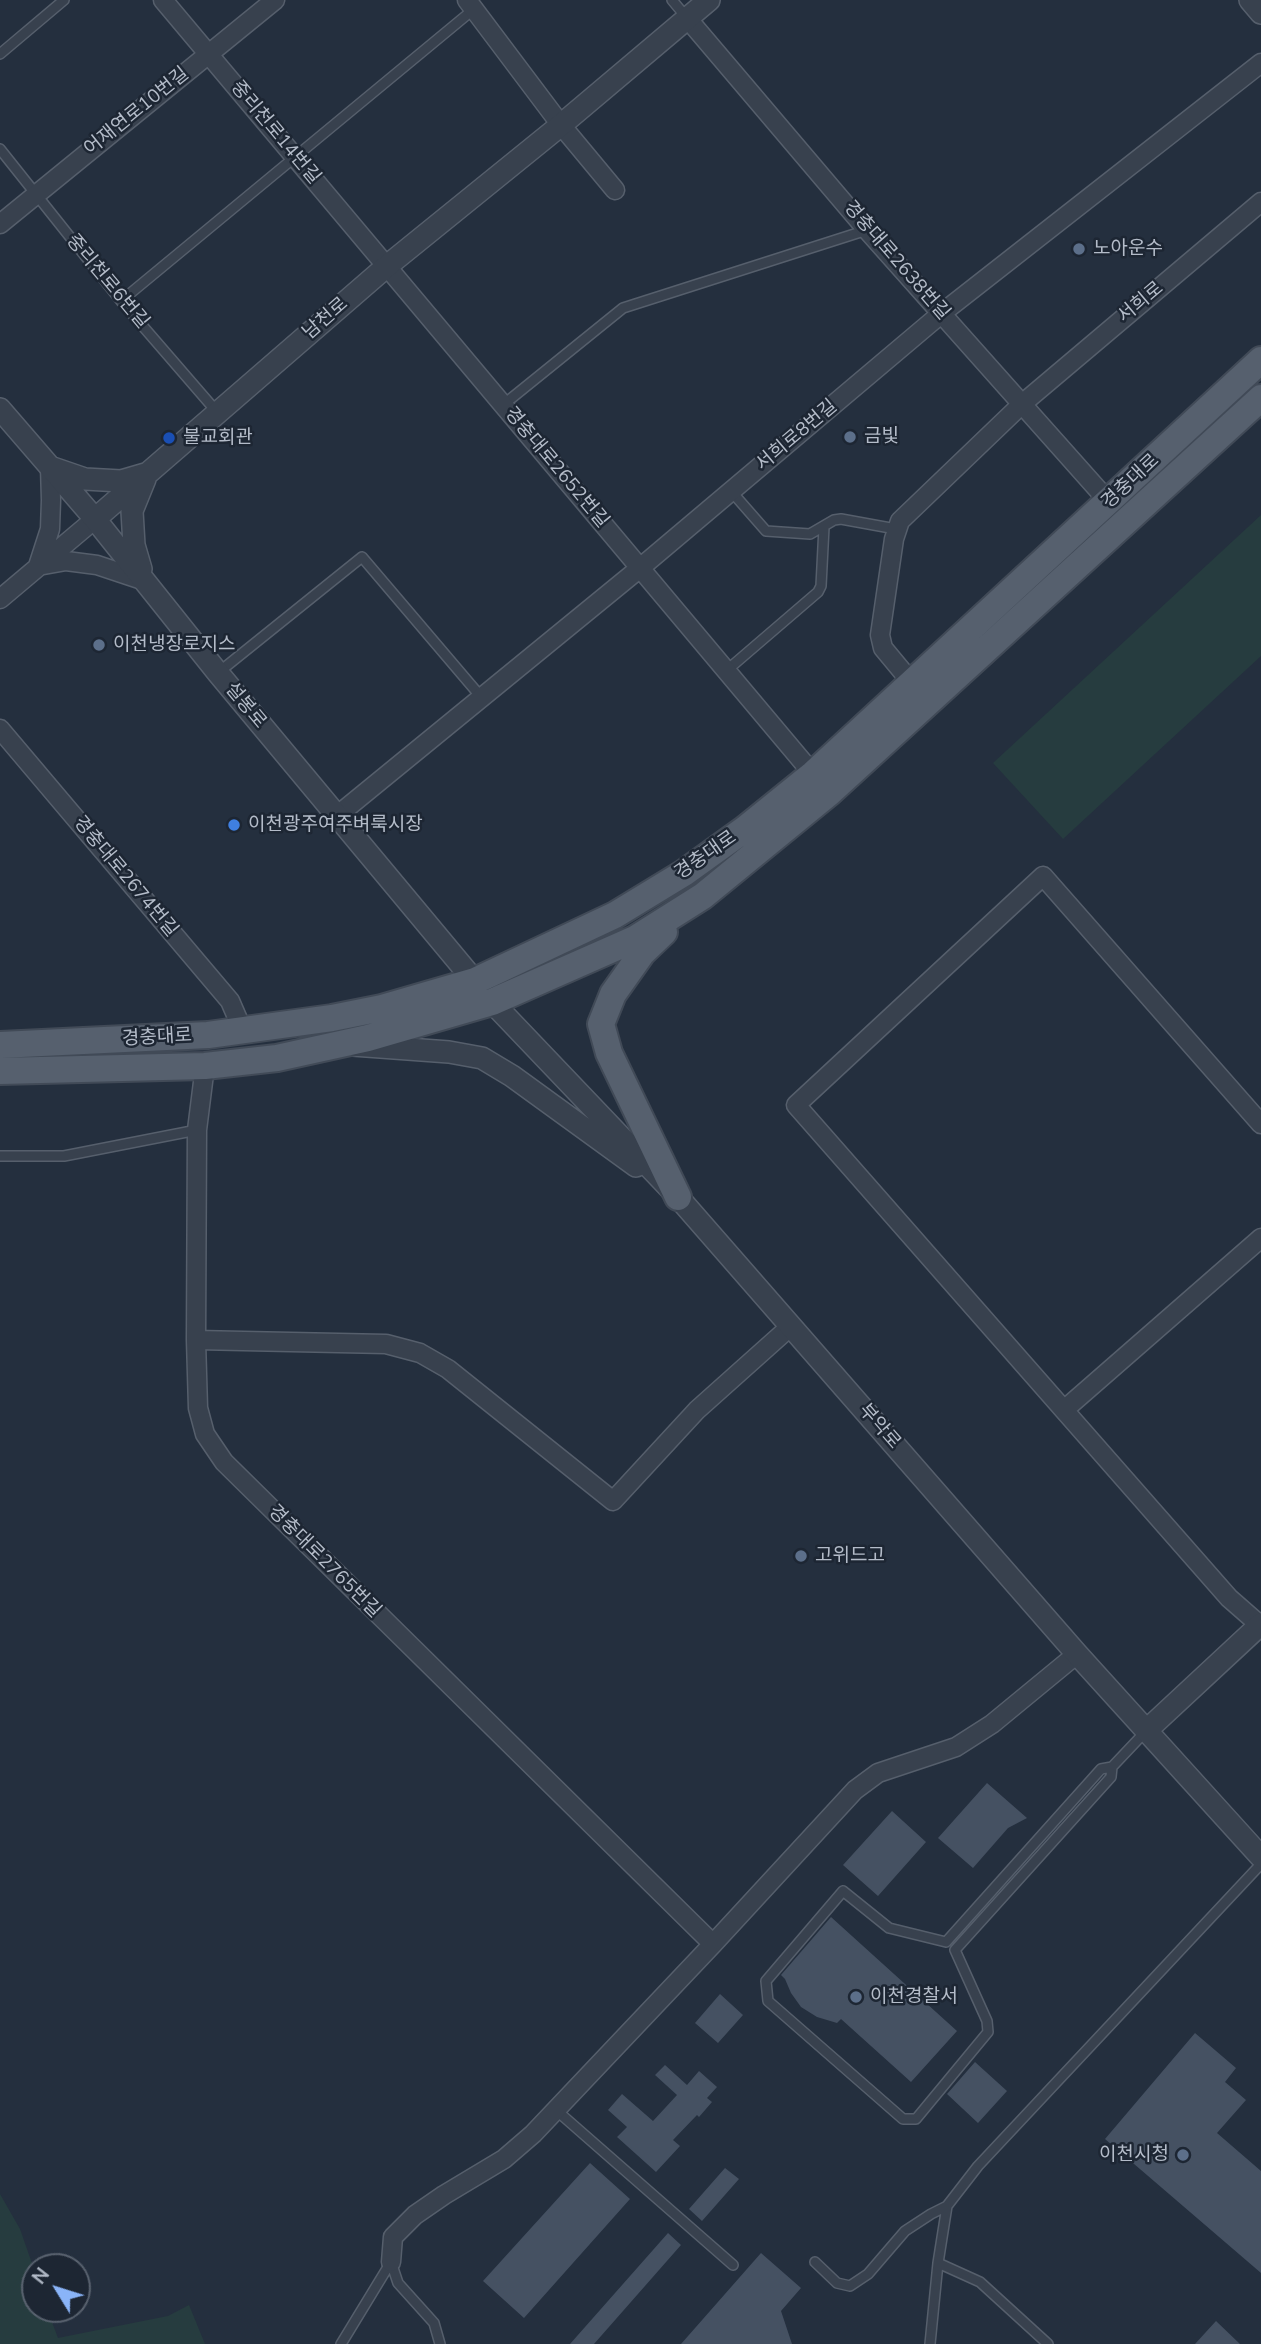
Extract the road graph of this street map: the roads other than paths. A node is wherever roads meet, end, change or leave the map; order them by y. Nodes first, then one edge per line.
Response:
1 (64, 0) edge
2 (163, 0) edge
3 (275, 0) edge
4 (672, 0) edge
5 (709, 0) edge
6 (1250, 0) edge
7 (471, 4) edge
8 (1261, 13) edge
9 (687, 18) junction
10 (0, 54) edge
11 (209, 54) junction
12 (1261, 64) edge
13 (561, 125) junction
14 (0, 149) edge
15 (295, 157) junction
16 (615, 190) dead end
17 (35, 194) junction
18 (1261, 202) edge
19 (0, 224) edge
20 (867, 230) junction
21 (387, 266) junction
22 (121, 301) junction
23 (942, 313) junction
24 (1261, 360) edge
25 (1261, 398) edge
26 (1022, 404) junction
27 (503, 405) junction
28 (0, 409) edge
29 (218, 413) junction
30 (50, 467) junction
31 (147, 474) junction
32 (731, 492) junction
33 (1109, 502) junction
34 (95, 519) junction
35 (824, 527) junction
36 (896, 529) junction
37 (38, 566) junction
38 (640, 568) junction
39 (145, 581) junction
40 (0, 598) edge
41 (726, 671) junction
42 (218, 673) junction
43 (912, 683) junction
44 (482, 698) junction
45 (0, 729) edge
46 (813, 774) junction
47 (338, 815) junction
48 (703, 896) junction
49 (475, 981) junction
50 (492, 1002) junction
51 (243, 1031) junction
52 (340, 1044) junction
53 (0, 1045) edge
54 (205, 1066) junction
55 (0, 1071) edge
56 (27, 1071) junction
57 (0, 1078) edge
58 (1261, 1125) edge
59 (197, 1130) junction
60 (0, 1156) edge
61 (678, 1197) junction
62 (1261, 1238) edge
63 (791, 1326) junction
64 (196, 1340) junction
65 (1064, 1410) junction
66 (1261, 1625) edge
67 (1077, 1654) junction
68 (1147, 1730) junction
69 (1112, 1767) junction
70 (1261, 1857) edge
71 (1261, 1864) edge
72 (713, 1944) junction
73 (556, 2110) junction
74 (947, 2206) junction
75 (391, 2262) junction
76 (815, 2262) dead end
77 (938, 2263) junction
78 (733, 2266) dead end
79 (341, 2344) edge
80 (440, 2344) edge
81 (930, 2344) edge
82 (1048, 2344) edge

1 - 10 lane
2 - 11 street, 중리천로14번길
3 - 11 street, 어재연로10번길
4 - 9 lane
5 - 9 street, 남천로
6 - 8 street
7 - 13 street
7 - 15 lane
9 - 13 street, 남천로
9 - 20 street, 경충대로2638번길
11 - 15 street, 중리천로14번길
11 - 17 street, 어재연로10번길
12 - 23 street, 서희로8번길
13 - 16 street
13 - 21 street, 남천로
14 - 17 lane, 중리천로6번길
15 - 21 street, 중리천로14번길
15 - 22 lane
17 - 19 street, 어재연로10번길
17 - 22 lane, 중리천로6번길
18 - 26 street, 서희로
20 - 23 street, 경충대로2638번길
20 - 27 lane
21 - 27 street, 경충대로2652번길
21 - 29 street, 남천로
22 - 29 lane, 중리천로6번길
23 - 26 street, 경충대로2638번길
23 - 32 street, 서희로8번길
24 - 33 main road, 경충대로
25 - 48 main road, 경충대로
26 - 33 street, 경충대로2638번길
26 - 36 street
27 - 38 street, 경충대로2652번길
28 - 30 street, 설봉로
29 - 31 street, 남천로
30 - 31 street
30 - 34 street, 설봉로
30 - 37 street
31 - 34 street, 남천로
31 - 39 street
32 - 35 lane
32 - 38 street, 서희로8번길
33 - 43 main road, 경충대로
34 - 37 street
34 - 39 street, 설봉로
35 - 36 lane
35 - 41 lane
36 - 43 street
37 - 39 street
37 - 40 street
38 - 41 street, 경충대로2652번길
38 - 44 street, 서희로8번길
39 - 42 street, 설봉로
41 - 46 street, 경충대로2652번길
42 - 44 lane
42 - 47 street, 설봉로
43 - 46 main road, 경충대로
44 - 47 street, 서희로8번길
45 - 51 street, 경충대로2674번길
46 - 49 main road, 경충대로
47 - 49 street, 설봉로
48 - 50 main road, 경충대로
48 - 61 main road
49 - 50 street, 설봉로
49 - 51 main road, 경충대로
50 - 52 main road, 경충대로
50 - 61 street, 부악로
51 - 53 main road, 경충대로
52 - 54 main road, 경충대로
52 - 61 street
54 - 56 main road, 경충대로
54 - 59 street, 경충대로2765번길
55 - 56 main road, 경충대로
56 - 57 lane
58 - 65 street
59 - 60 lane
59 - 64 street, 경충대로2765번길
61 - 63 street, 부악로
62 - 65 street
63 - 64 street
63 - 67 street, 부악로
64 - 72 street, 경충대로2765번길
65 - 66 street
66 - 68 street
67 - 68 street, 부악로
67 - 72 street
68 - 69 lane
68 - 70 street, 부악로
69 - 69 lane
71 - 74 lane
72 - 73 street
73 - 75 street
73 - 78 lane
74 - 76 lane
74 - 77 lane
75 - 79 lane
75 - 80 lane
77 - 81 lane
77 - 82 lane

